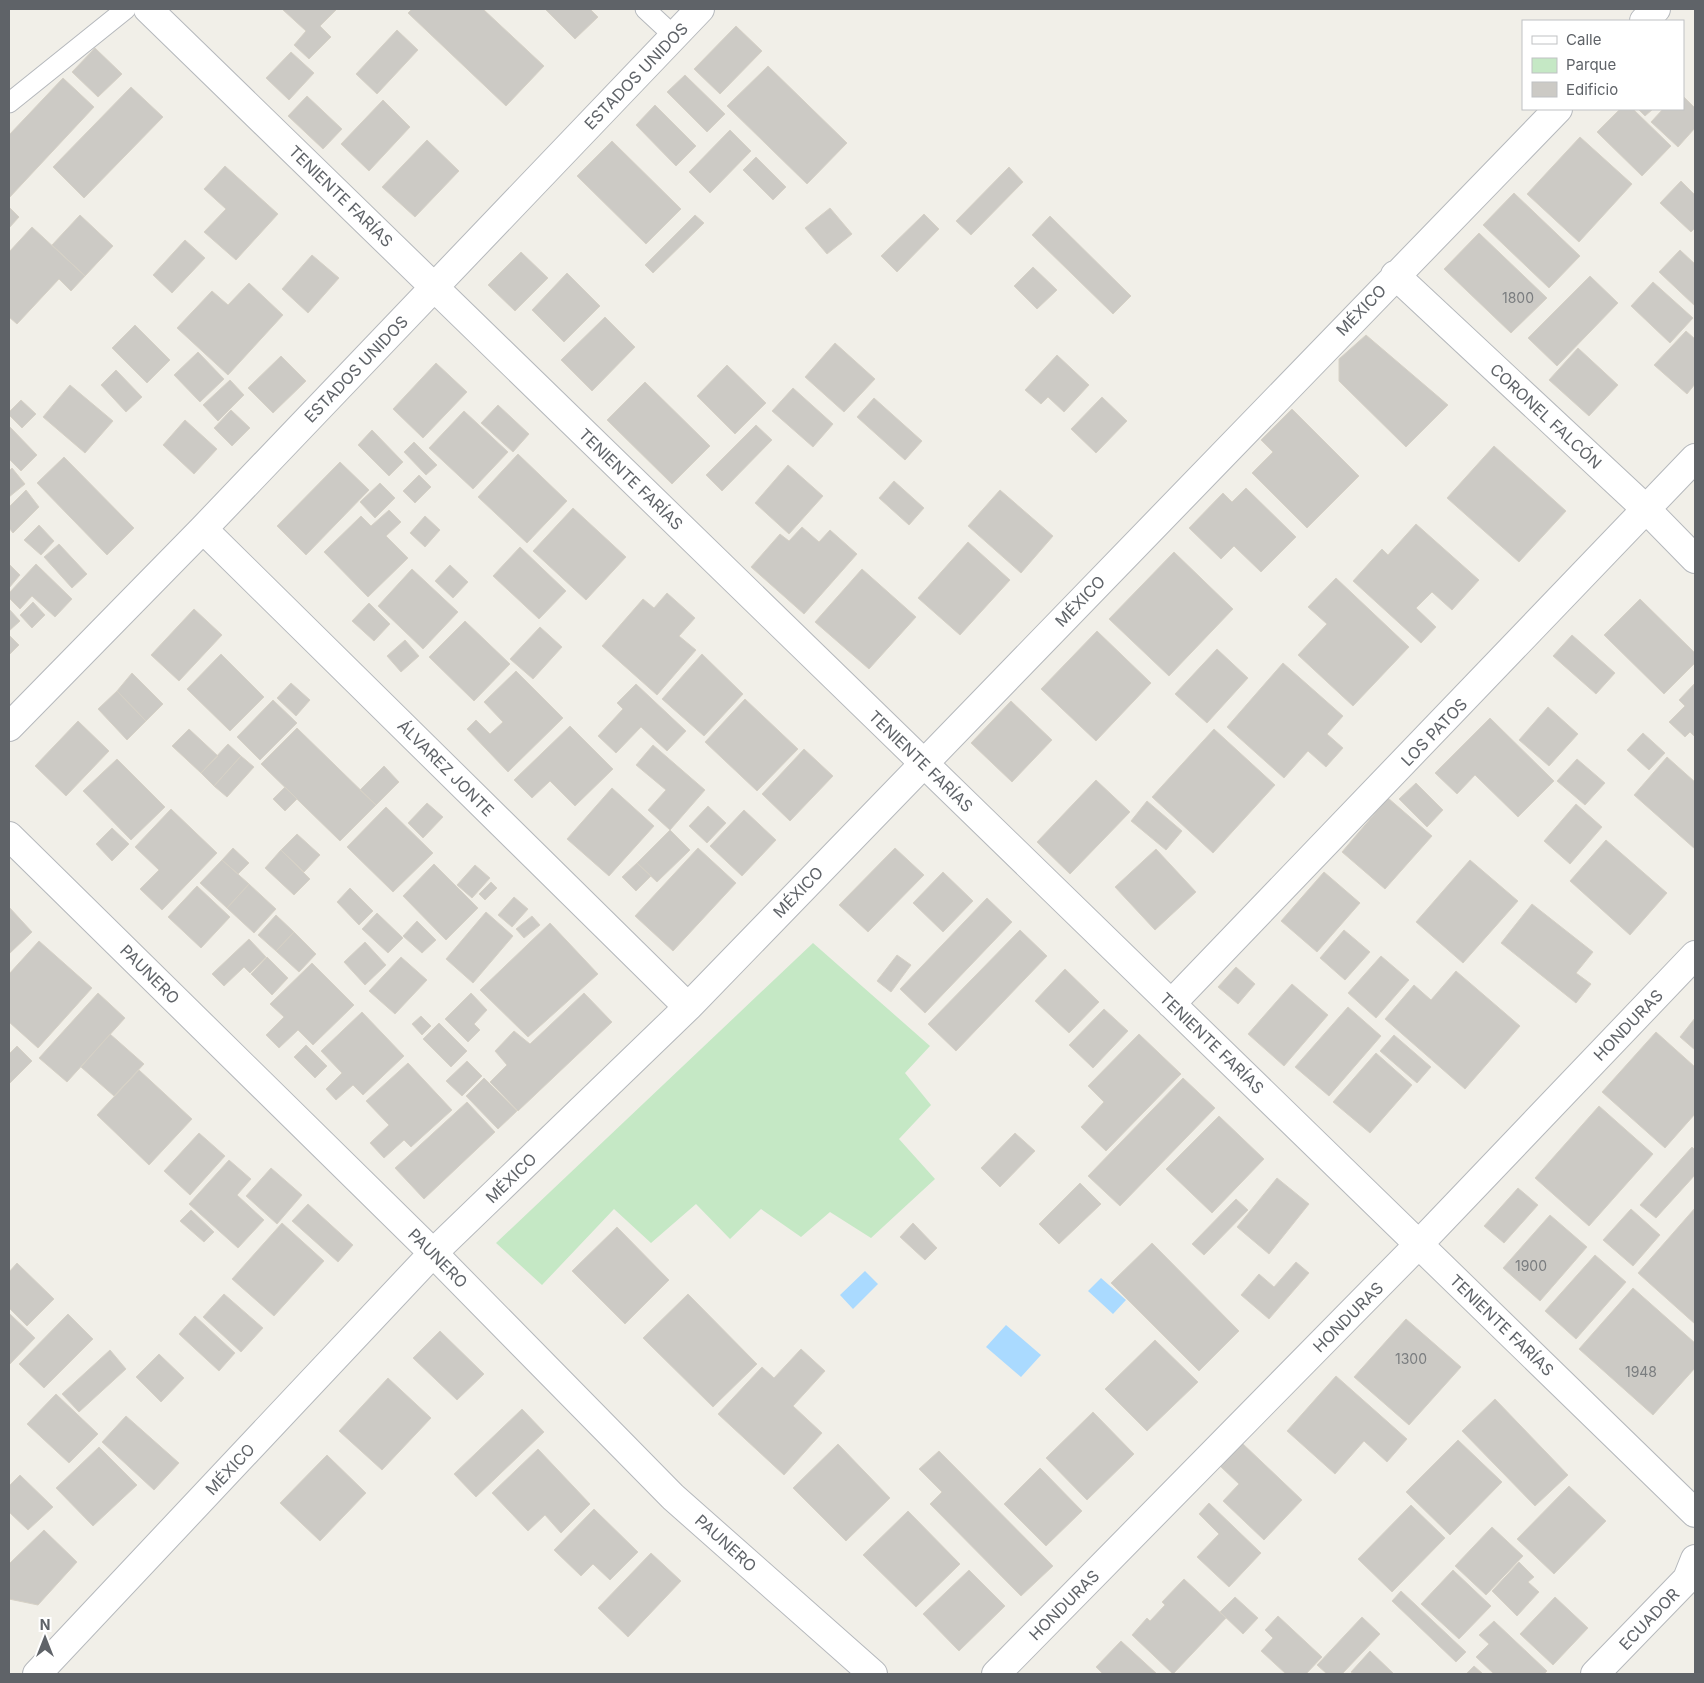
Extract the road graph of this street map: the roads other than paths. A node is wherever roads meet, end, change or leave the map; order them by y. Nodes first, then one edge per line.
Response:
1 (126, 9) edge
2 (148, 9) edge
3 (645, 9) edge
4 (700, 9) edge
5 (1656, 9) edge
6 (1645, 20) edge
7 (674, 36) junction
8 (9, 103) edge
9 (1557, 110) edge
10 (1395, 275) junction
11 (435, 287) junction
12 (1695, 458) edge
13 (1646, 510) junction
14 (204, 529) junction
15 (1695, 558) edge
16 (9, 727) edge
17 (923, 764) junction
18 (9, 836) edge
19 (1695, 955) edge
20 (1171, 1004) junction
21 (688, 1007) junction
22 (1419, 1244) junction
23 (433, 1252) junction
24 (1695, 1512) edge
25 (1695, 1559) edge
26 (37, 1674) edge
27 (873, 1674) edge
28 (996, 1674) edge
29 (1595, 1674) edge

1 - 8 lane
2 - 11 street, TENIENTE FARÍAS
3 - 7 lane
4 - 7 street, ESTADOS UNIDOS
5 - 6 street
7 - 11 street, ESTADOS UNIDOS
9 - 10 street, MÉXICO
10 - 13 street, CORONEL FALCÓN
10 - 17 street, MÉXICO
11 - 14 street, ESTADOS UNIDOS
11 - 17 street, TENIENTE FARÍAS
12 - 13 street, LOS PATOS
13 - 15 street, CORONEL FALCÓN
13 - 20 street, LOS PATOS
14 - 16 street, ESTADOS UNIDOS
14 - 21 street, ÁLVAREZ JONTE
17 - 20 street, TENIENTE FARÍAS
17 - 21 street, MÉXICO
18 - 23 street, PAUNERO
19 - 22 street, HONDURAS
20 - 22 street, TENIENTE FARÍAS
21 - 23 street, MÉXICO
22 - 24 street, TENIENTE FARÍAS
22 - 28 street, HONDURAS
23 - 26 street, MÉXICO
23 - 27 street, PAUNERO
25 - 29 street, ECUADOR

